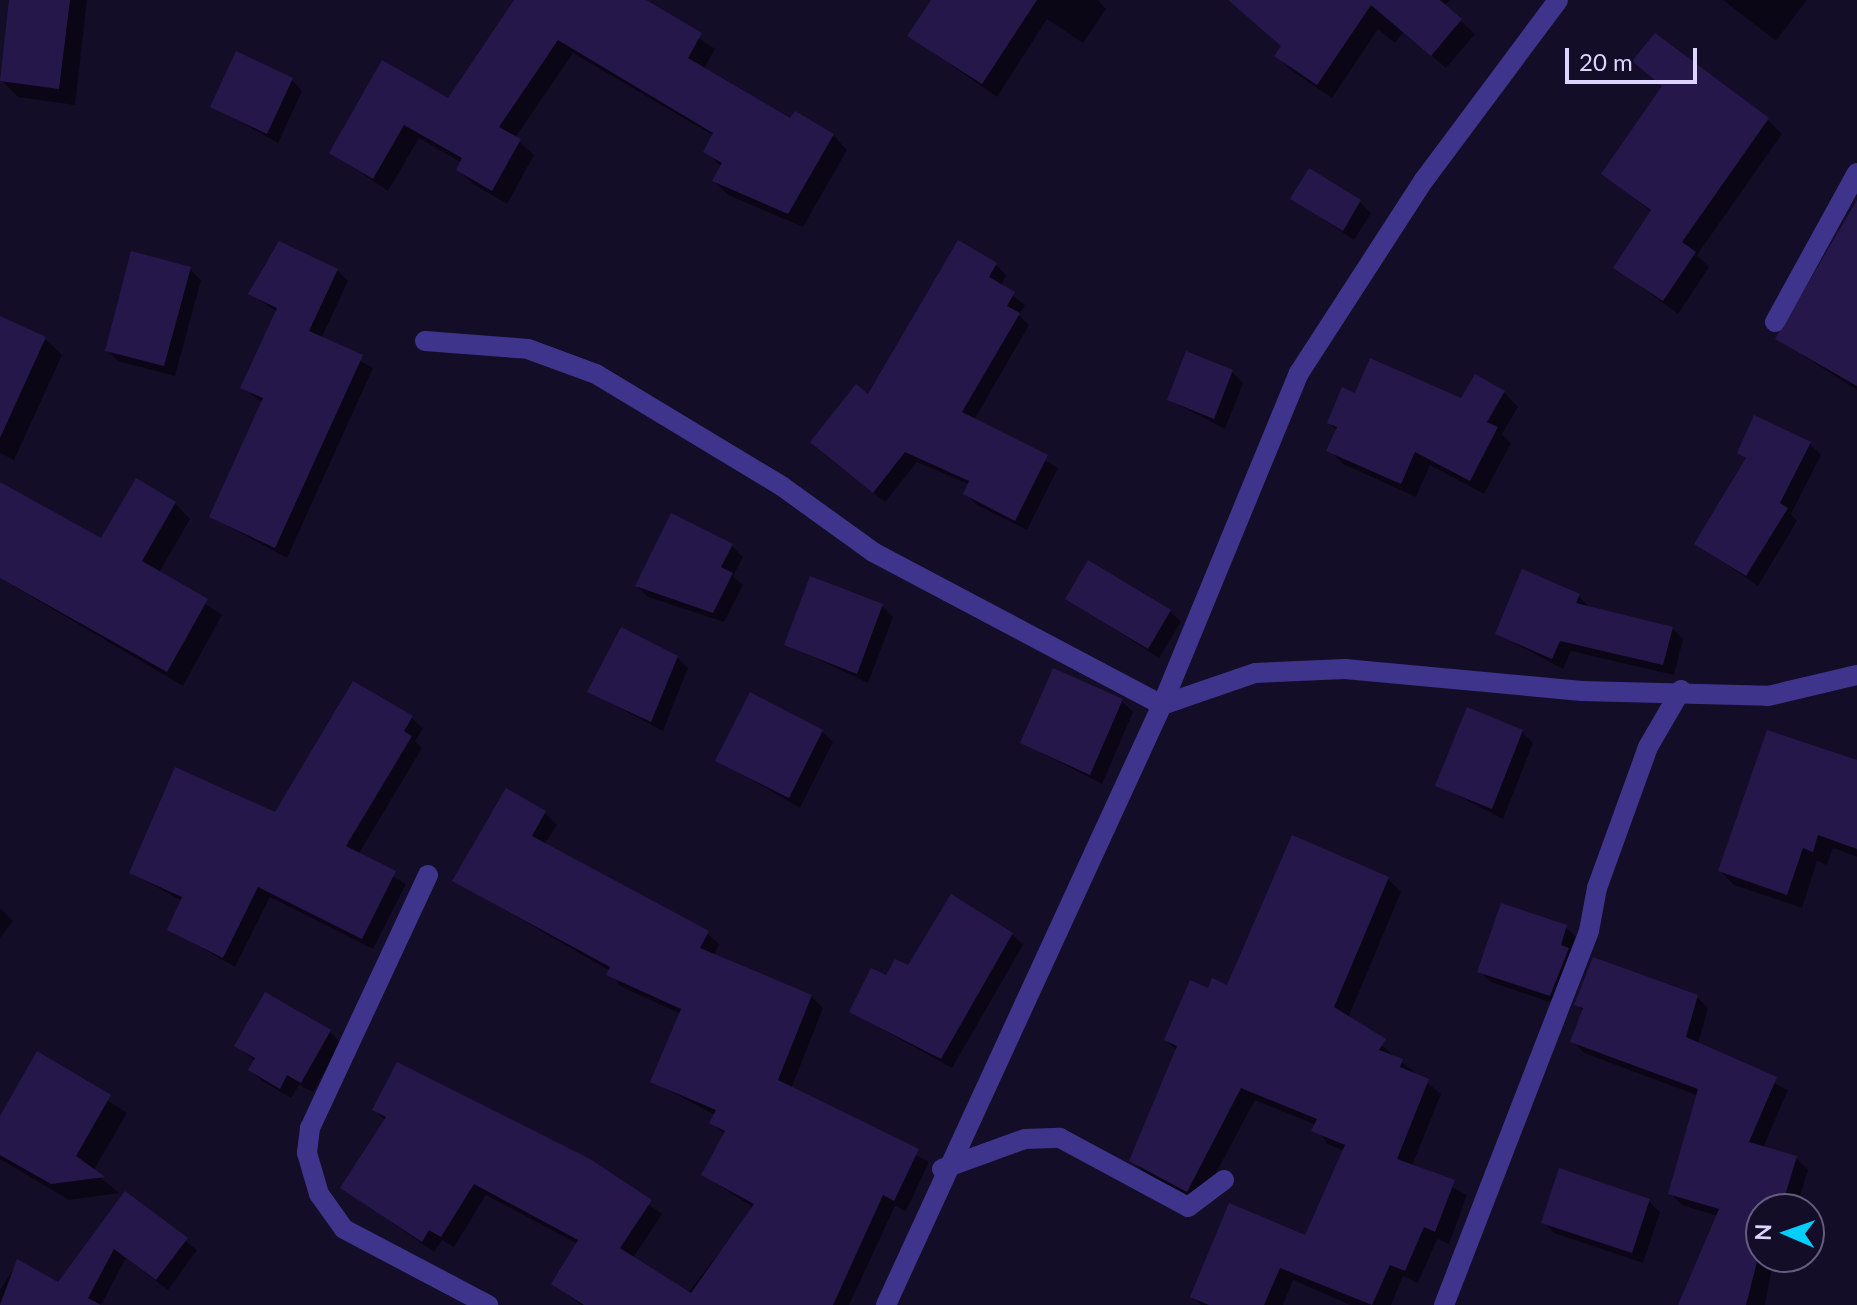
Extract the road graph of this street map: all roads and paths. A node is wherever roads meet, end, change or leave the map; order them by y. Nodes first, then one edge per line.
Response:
1 (1550, 3) edge
2 (1857, 173) edge
3 (1775, 322) dead end
4 (425, 341) dead end
5 (1857, 675) edge
6 (1681, 690) junction
7 (1162, 705) junction
8 (428, 875) dead end
9 (942, 1169) junction
10 (1224, 1180) dead end
11 (488, 1305) edge
12 (886, 1305) edge
13 (1444, 1305) edge

1 - 7 street
2 - 3 street
4 - 7 street
5 - 6 street
6 - 7 street
6 - 13 street
7 - 9 street
8 - 11 street
9 - 10 street
9 - 12 street

